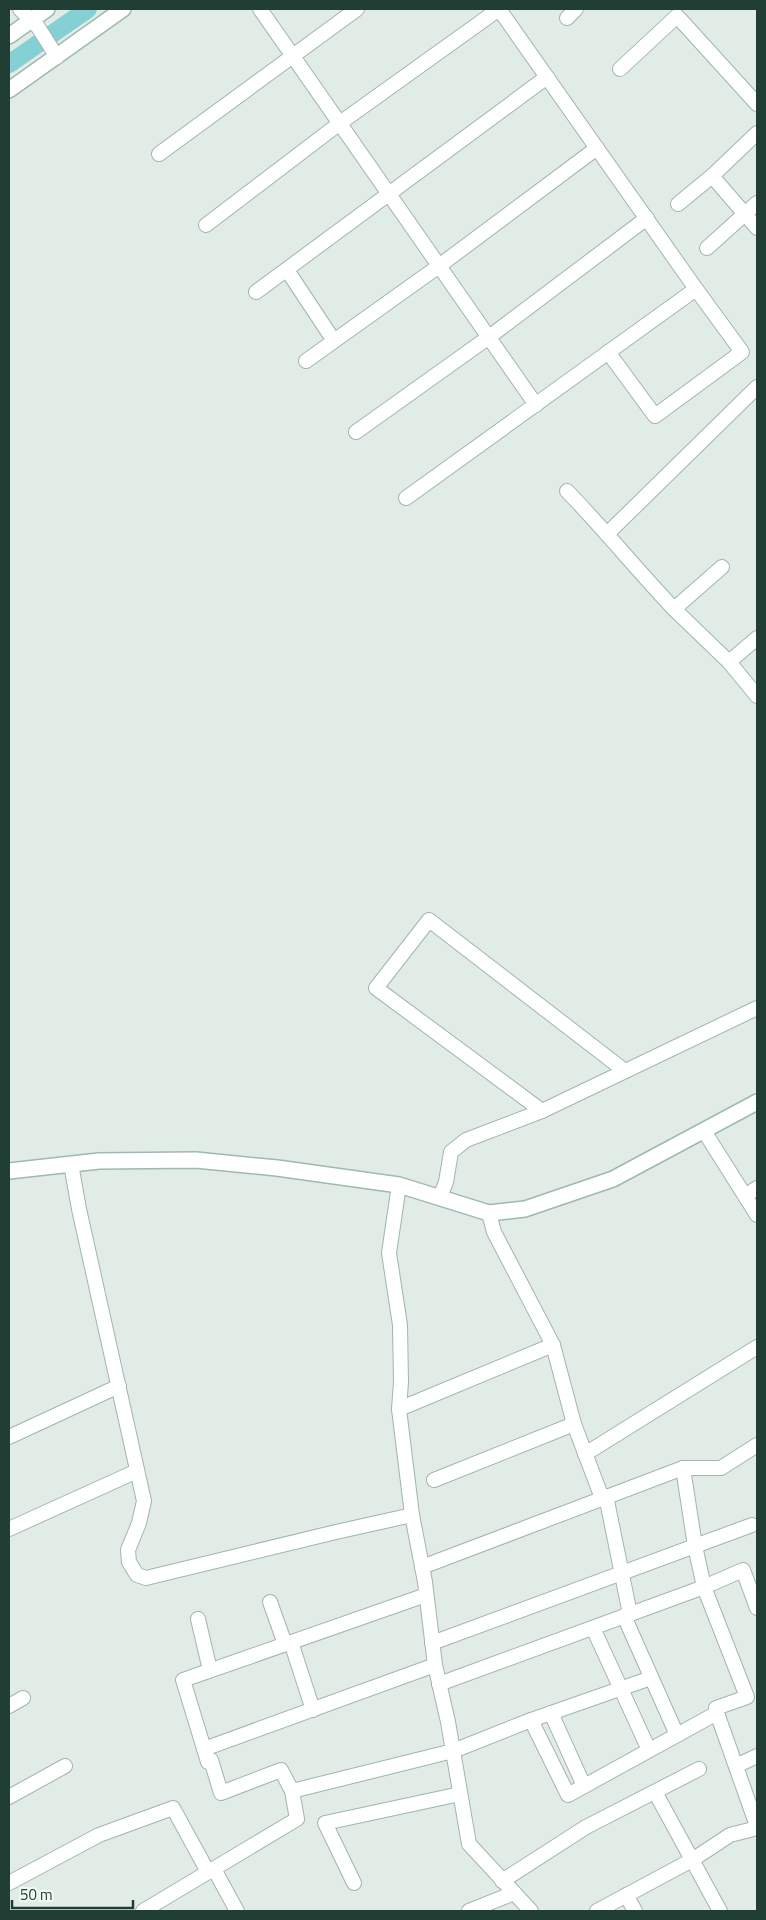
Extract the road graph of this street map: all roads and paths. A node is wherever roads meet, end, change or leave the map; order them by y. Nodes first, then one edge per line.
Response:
1 (20, 9) edge
2 (47, 9) edge
3 (123, 9) edge
4 (260, 9) edge
5 (357, 9) edge
6 (499, 9) edge
7 (678, 11) edge
8 (34, 23) junction
9 (9, 36) edge
10 (54, 53) junction
11 (293, 56) junction
12 (620, 68) dead end
13 (547, 77) junction
14 (9, 90) edge
15 (757, 104) edge
16 (340, 123) junction
17 (757, 133) edge
18 (597, 148) junction
19 (158, 154) dead end
20 (712, 176) junction
21 (388, 194) junction
22 (757, 203) edge
23 (678, 204) dead end
24 (744, 214) junction
25 (646, 218) junction
26 (206, 225) dead end
27 (757, 228) edge
28 (707, 248) dead end
29 (439, 266) junction
30 (286, 270) junction
31 (696, 289) junction
32 (256, 292) dead end
33 (489, 337) junction
34 (334, 341) junction
35 (608, 352) junction
36 (306, 360) dead end
37 (757, 386) edge
38 (536, 405) junction
39 (356, 432) dead end
40 (566, 491) dead end
41 (406, 498) dead end
42 (607, 534) junction
43 (722, 567) dead end
44 (674, 609) junction
45 (757, 638) edge
46 (729, 662) junction
47 (757, 696) edge
48 (757, 1008) edge
49 (625, 1071) junction
50 (757, 1102) edge
51 (542, 1112) junction
52 (704, 1132) junction
53 (71, 1164) junction
54 (9, 1171) edge
55 (399, 1185) junction
56 (757, 1188) edge
57 (745, 1196) junction
58 (440, 1198) junction
59 (489, 1213) junction
60 (757, 1215) edge
61 (553, 1345) junction
62 (757, 1347) edge
63 (118, 1386) junction
64 (399, 1409) junction
65 (574, 1424) junction
66 (9, 1436) edge
67 (757, 1445) edge
68 (586, 1454) junction
69 (683, 1468) junction
70 (137, 1471) junction
71 (434, 1480) dead end
72 (604, 1497) junction
73 (412, 1515) junction
74 (752, 1525) dead end
75 (9, 1529) edge
76 (695, 1546) junction
77 (422, 1567) junction
78 (622, 1574) junction
79 (704, 1587) junction
80 (426, 1595) junction
81 (270, 1602) dead end
82 (757, 1608) edge
83 (627, 1615) junction
84 (198, 1619) dead end
85 (593, 1628) junction
86 (288, 1643) junction
87 (432, 1643) junction
88 (435, 1665) junction
89 (210, 1670) junction
90 (651, 1678) junction
91 (439, 1684) junction
92 (621, 1688) junction
93 (23, 1698) dead end
94 (9, 1706) edge
95 (313, 1710) junction
96 (551, 1713) junction
97 (717, 1713) junction
98 (531, 1720) junction
99 (677, 1735) junction
100 (204, 1749) junction
101 (650, 1750) junction
102 (453, 1751) junction
103 (757, 1756) edge
104 (65, 1766) dead end
105 (736, 1766) junction
106 (699, 1769) dead end
107 (584, 1786) junction
108 (292, 1791) junction
109 (655, 1792) junction
110 (460, 1794) junction
111 (9, 1797) edge
112 (757, 1827) edge
113 (692, 1860) junction
114 (211, 1871) junction
115 (502, 1881) junction
116 (354, 1883) dead end
117 (9, 1884) edge
118 (514, 1893) junction
119 (626, 1895) junction
120 (144, 1911) edge
121 (237, 1911) edge
122 (469, 1911) edge
123 (531, 1911) edge
124 (597, 1911) edge
125 (635, 1911) edge
126 (720, 1911) edge

1 - 8 street
2 - 8 street
3 - 10 street
4 - 11 street
5 - 11 street
6 - 13 street
6 - 16 street
7 - 12 street
7 - 15 street
8 - 9 street
8 - 10 street
10 - 14 street
11 - 16 street
11 - 19 street
13 - 18 street
13 - 21 street
16 - 21 street
16 - 26 street
17 - 20 street
18 - 25 street
18 - 29 street
20 - 23 street
20 - 24 street
21 - 29 street
21 - 30 street
22 - 24 street
24 - 27 street
24 - 28 street
25 - 31 street
25 - 33 street
29 - 33 street
29 - 34 street
30 - 32 street
30 - 34 street
31 - 35 street
31 - 35 street
33 - 38 street
33 - 39 street
34 - 36 street
35 - 38 street
37 - 42 street
38 - 41 street
40 - 42 street
42 - 44 street
43 - 44 street
44 - 46 street
45 - 46 street
46 - 47 street
48 - 49 street
49 - 51 street
49 - 51 street
50 - 52 street
51 - 58 street
52 - 57 street
52 - 59 street
53 - 54 street
53 - 55 street
53 - 63 street
55 - 58 street
55 - 64 street
56 - 57 street
57 - 60 street
58 - 59 street
59 - 61 street
61 - 64 street
61 - 65 street
62 - 68 street
63 - 66 street
63 - 70 street
64 - 73 street
65 - 68 street
65 - 71 street
67 - 69 street
68 - 72 street
69 - 72 street
69 - 76 street
70 - 73 street
70 - 75 street
72 - 77 street
72 - 78 street
73 - 77 street
74 - 76 street
76 - 78 street
76 - 79 street
77 - 80 street
78 - 83 street
78 - 87 street
79 - 82 street
79 - 83 street
79 - 97 street
80 - 86 street
80 - 87 street
81 - 86 street
83 - 85 street
83 - 90 street
84 - 89 street
85 - 91 street
85 - 92 street
86 - 89 street
86 - 95 street
87 - 88 street
88 - 91 street
88 - 95 street
89 - 100 street
90 - 92 street
90 - 99 street
91 - 102 street
92 - 96 street
92 - 101 street
93 - 94 street
95 - 100 street
96 - 98 street
96 - 107 street
97 - 99 street
97 - 105 street
98 - 102 street
98 - 107 street
99 - 101 street
100 - 108 street
101 - 107 street
102 - 108 street
102 - 110 street
103 - 105 street
104 - 111 street
105 - 112 street
106 - 109 street
108 - 114 street
109 - 113 street
109 - 115 street
110 - 115 street
110 - 116 street
112 - 113 street
113 - 119 street
113 - 126 street
114 - 117 street
114 - 120 street
114 - 121 street
115 - 118 street
118 - 122 street
118 - 123 street
119 - 124 street
119 - 125 street

